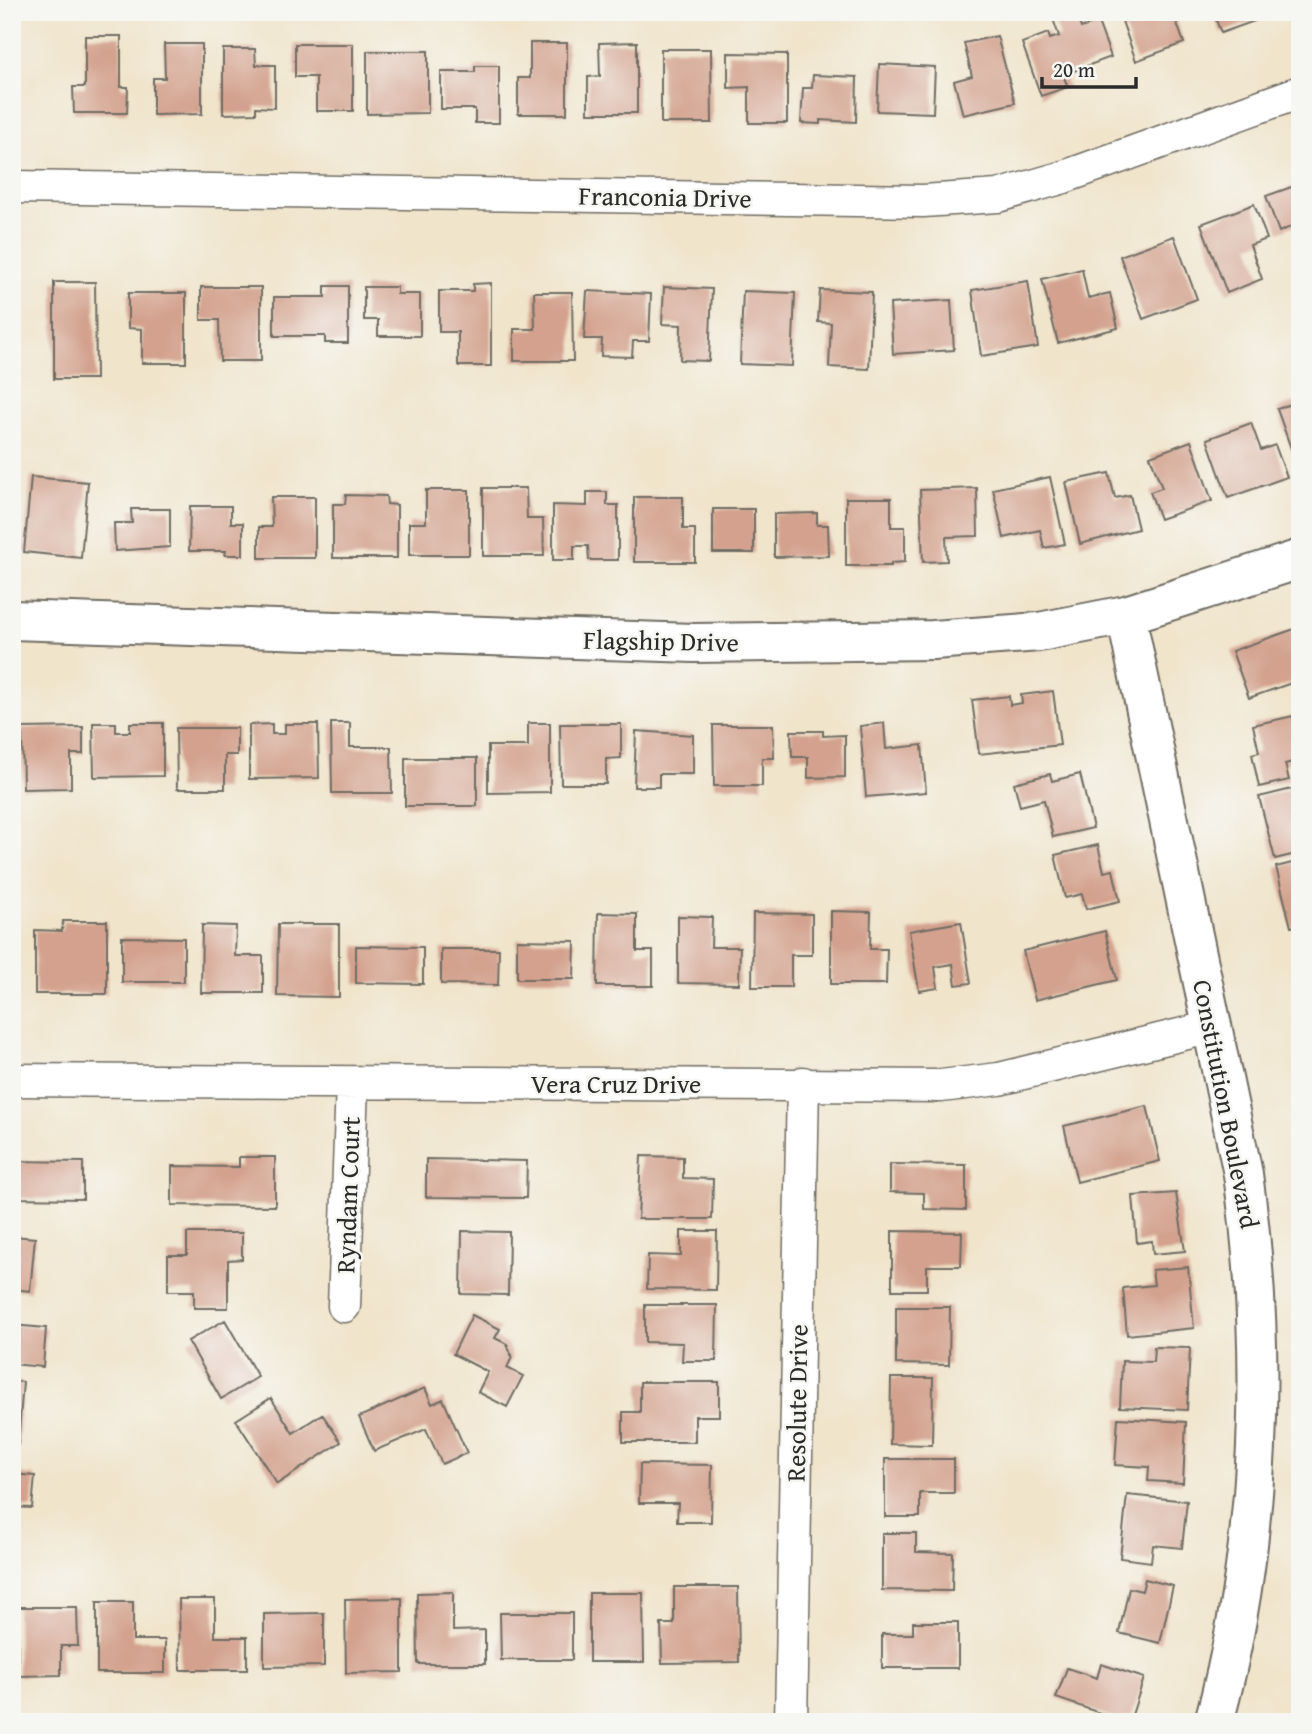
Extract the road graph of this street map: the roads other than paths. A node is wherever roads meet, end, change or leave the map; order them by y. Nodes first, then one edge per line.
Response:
1 (1300, 92) edge
2 (12, 187) edge
3 (1300, 559) edge
4 (1126, 615) junction
5 (12, 620) edge
6 (1212, 1027) junction
7 (12, 1080) edge
8 (803, 1083) junction
9 (352, 1084) junction
10 (344, 1306) dead end
11 (791, 1722) edge
12 (1214, 1722) edge

1 - 2 street, Franconia Drive
3 - 4 street, Flagship Drive
4 - 5 street, Flagship Drive
4 - 6 street, Constitution Boulevard
6 - 8 street, Vera Cruz Drive
6 - 12 street, Constitution Boulevard
7 - 9 street, Vera Cruz Drive
8 - 9 street, Vera Cruz Drive
8 - 11 street, Resolute Drive
9 - 10 street, Ryndam Court

